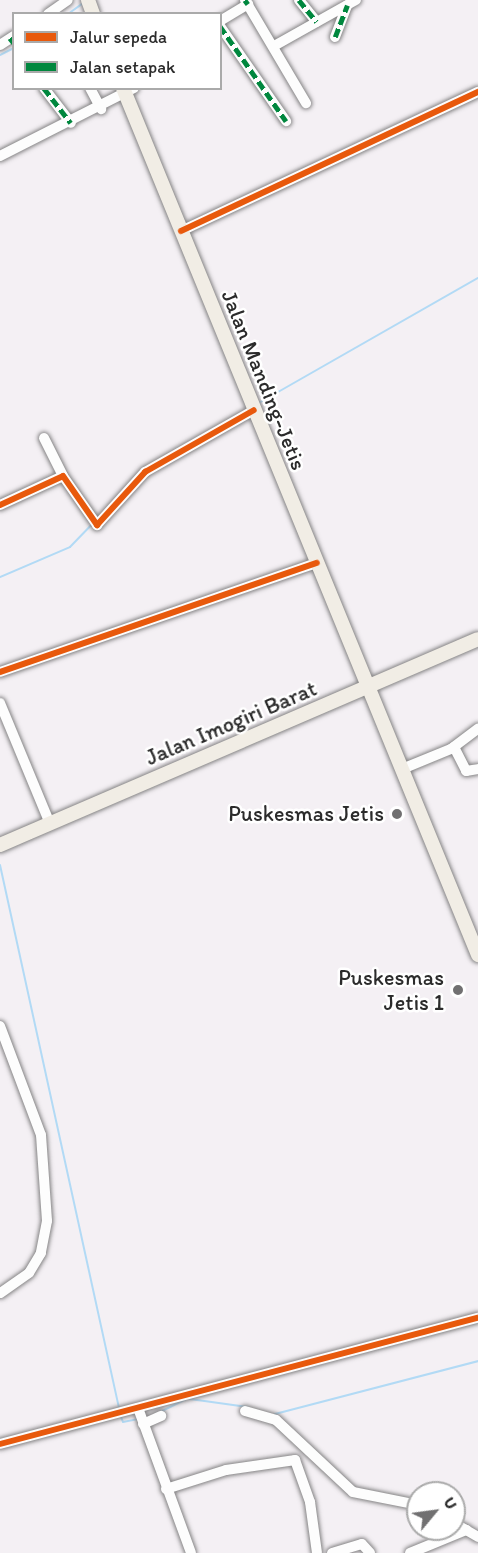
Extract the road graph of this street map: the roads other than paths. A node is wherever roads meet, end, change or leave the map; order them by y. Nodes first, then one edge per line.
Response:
1 (68, 0) edge
2 (299, 0) edge
3 (247, 2) edge
4 (351, 2) edge
5 (51, 12) edge
6 (222, 20) edge
7 (317, 22) junction
8 (222, 29) edge
9 (335, 37) dead end
10 (12, 40) edge
11 (0, 45) edge
12 (274, 46) junction
13 (46, 90) edge
14 (91, 90) edge
15 (127, 91) edge
16 (478, 92) edge
17 (306, 103) dead end
18 (101, 109) junction
19 (286, 121) dead end
20 (71, 123) junction
21 (0, 156) edge
22 (181, 231) junction
23 (254, 408) junction
24 (44, 438) dead end
25 (63, 476) junction
26 (0, 505) edge
27 (316, 562) junction
28 (478, 639) edge
29 (0, 672) edge
30 (369, 686) junction
31 (0, 704) edge
32 (478, 729) edge
33 (454, 747) junction
34 (402, 768) junction
35 (478, 769) edge
36 (50, 824) junction
37 (0, 845) edge
38 (478, 955) edge
39 (0, 1026) edge
40 (0, 1293) edge
41 (478, 1318) edge
42 (245, 1411) dead end
43 (161, 1416) dead end
44 (141, 1417) junction
45 (0, 1444) edge
46 (165, 1487) junction
47 (406, 1503) edge
48 (466, 1530) edge
49 (478, 1538) edge
50 (439, 1541) edge
51 (190, 1553) edge
52 (317, 1553) edge
53 (332, 1553) edge
54 (370, 1553) edge
55 (410, 1553) edge

1 - 5 street
2 - 7 street
3 - 6 street
3 - 12 street
4 - 7 street
4 - 9 street
7 - 12 street
8 - 19 street
10 - 11 street
12 - 17 street
13 - 20 street
14 - 18 street
15 - 18 street
15 - 22 main road, Jalan Manding-Jetis
16 - 22 street
18 - 20 street
20 - 21 street
22 - 23 main road, Jalan Manding-Jetis
23 - 25 street
23 - 27 main road, Jalan Manding-Jetis
24 - 25 street
25 - 26 street
27 - 29 street
27 - 30 main road, Jalan Manding-Jetis
28 - 30 main road, Jalan Imogiri Barat
30 - 34 main road, Jalan Manding-Jetis
30 - 36 main road, Jalan Imogiri Barat
31 - 36 street
32 - 33 street
33 - 34 street
33 - 35 street
34 - 38 main road, Jalan Manding-Jetis
36 - 37 main road, Jalan Imogiri Barat
39 - 40 street
41 - 44 street
42 - 47 street
43 - 44 street
44 - 45 street
44 - 46 street
46 - 51 street
46 - 52 street
48 - 49 street
50 - 55 street
53 - 54 street

